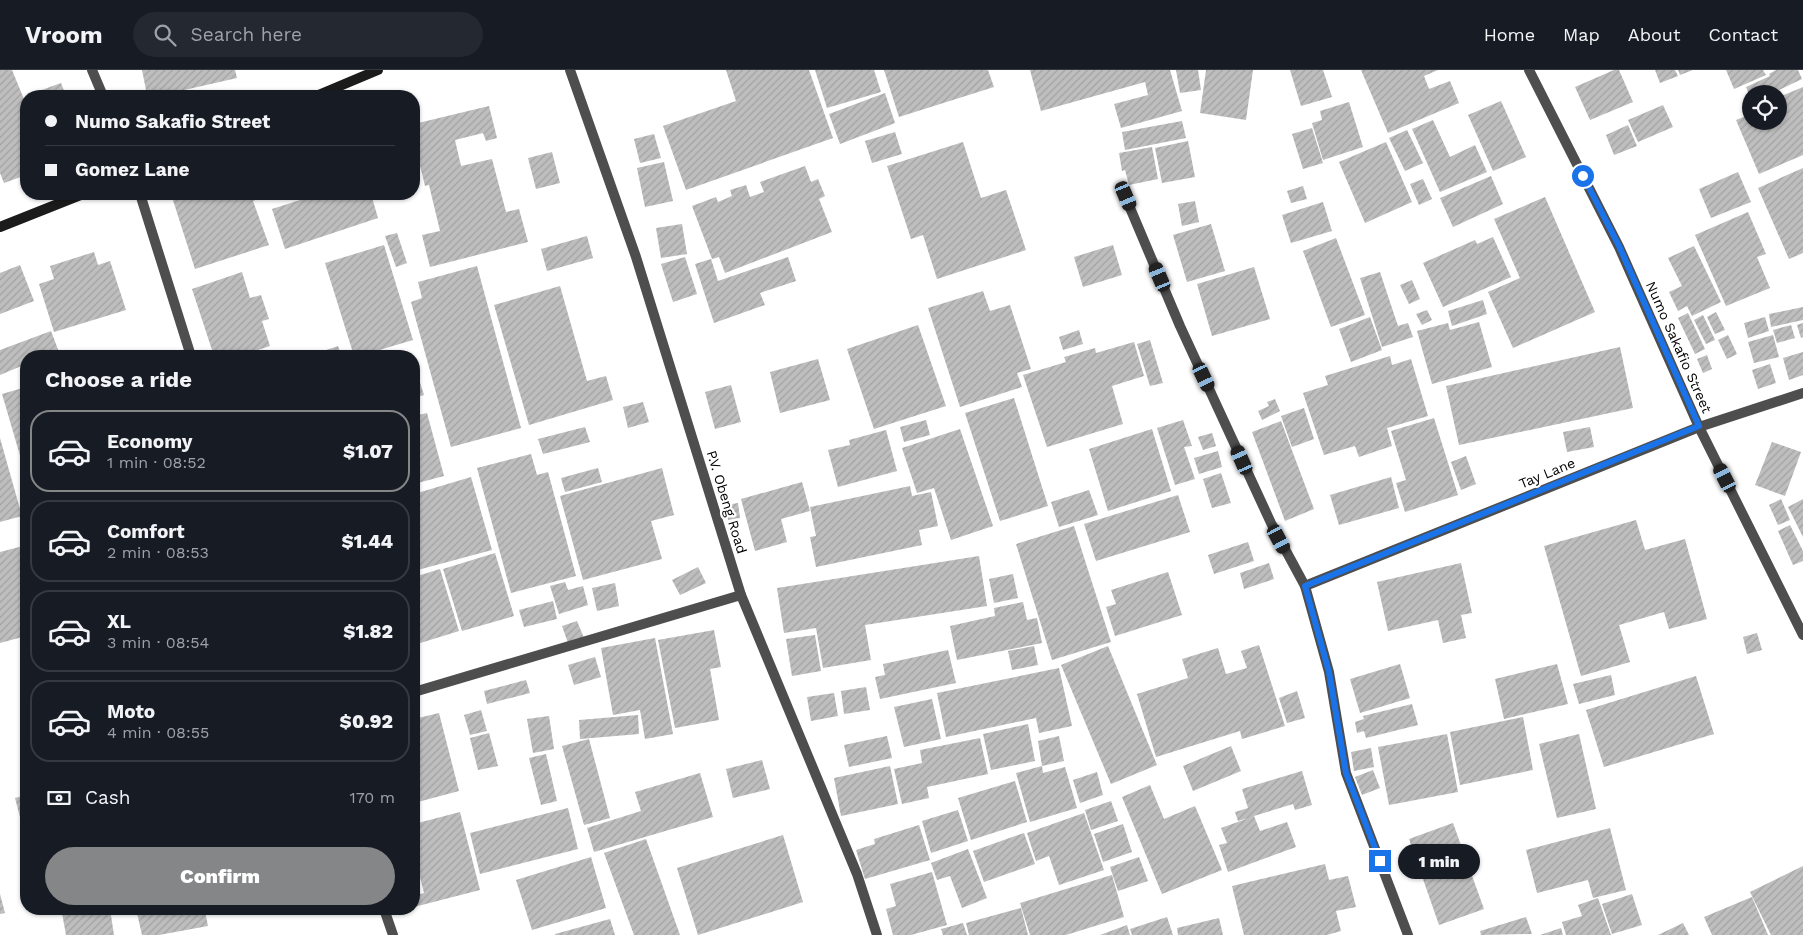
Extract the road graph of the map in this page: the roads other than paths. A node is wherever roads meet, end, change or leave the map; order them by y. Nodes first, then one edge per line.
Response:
1 (92, 70) edge
2 (378, 70) edge
3 (570, 70) edge
4 (1529, 70) edge
5 (100, 90) edge
6 (330, 90) edge
7 (1126, 196) dead end
8 (68, 200) edge
9 (142, 200) edge
10 (0, 227) edge
11 (190, 350) edge
12 (1803, 392) edge
13 (1699, 426) junction
14 (1305, 586) junction
15 (741, 595) junction
16 (1803, 635) edge
17 (420, 690) edge
18 (386, 915) edge
19 (393, 935) edge
20 (877, 935) edge
21 (1408, 935) edge

1 - 5 street
2 - 6 main road
3 - 15 street, P.V. Obeng Road
4 - 13 street, Numo Sakafio Street
7 - 14 street
8 - 10 main road
9 - 11 street
12 - 13 street, Tay Lane
13 - 14 street, Tay Lane
13 - 16 street, Numo Sakafio Street
14 - 21 street
15 - 17 street
15 - 20 street, P.V. Obeng Road
18 - 19 street

